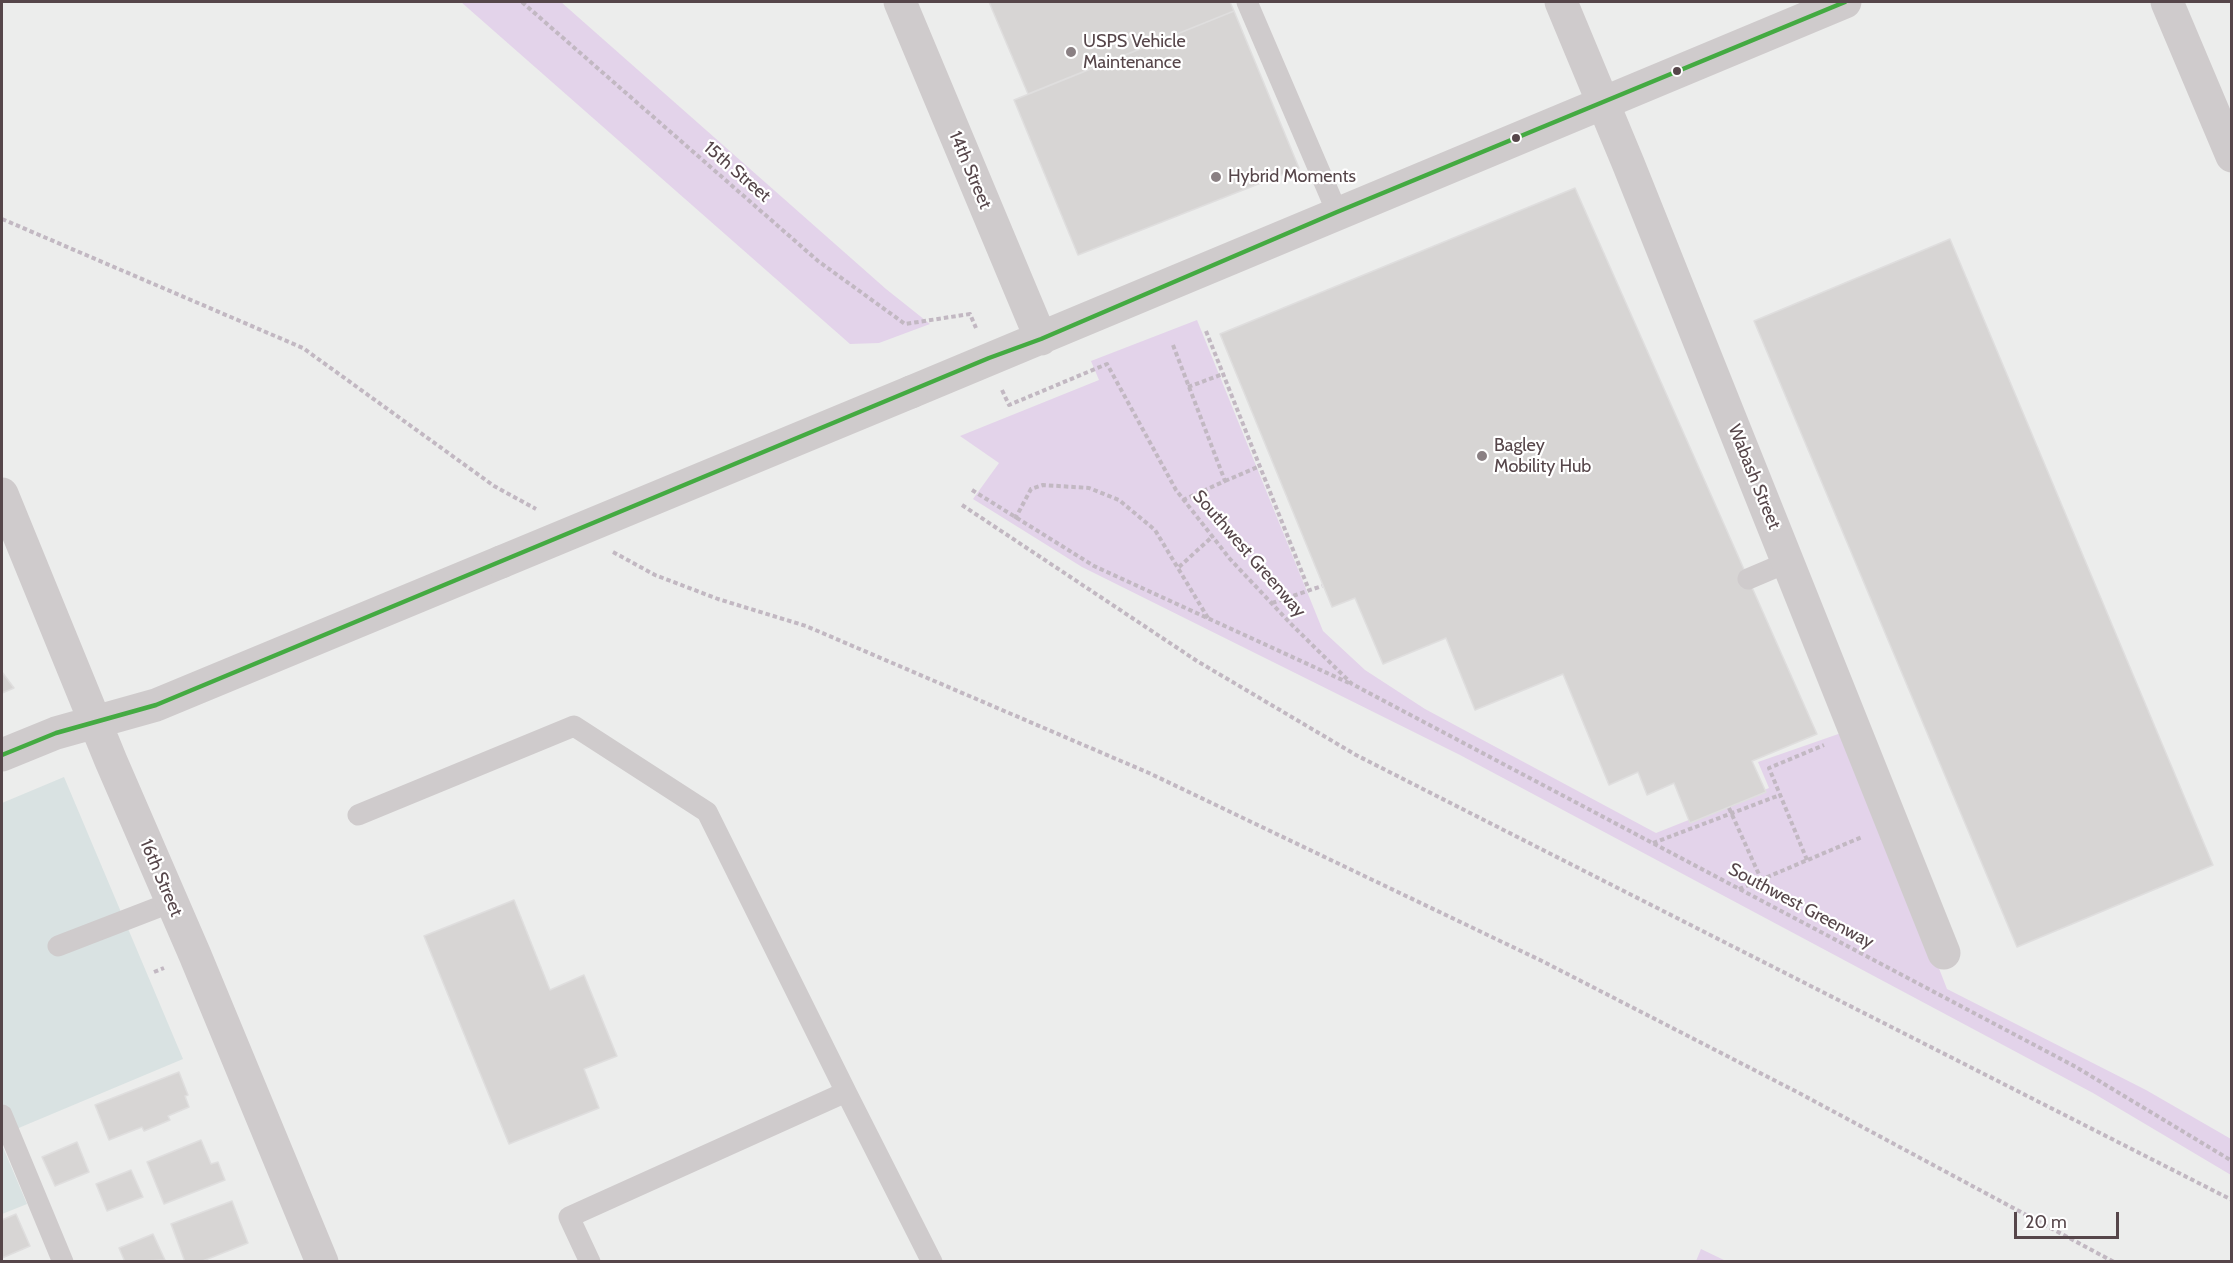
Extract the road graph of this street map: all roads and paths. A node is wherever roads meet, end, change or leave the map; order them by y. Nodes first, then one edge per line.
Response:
1 (522, 2) edge
2 (900, 2) edge
3 (1247, 2) edge
4 (1562, 2) edge
5 (1845, 2) edge
6 (2167, 2) edge
7 (1604, 102) junction
8 (2232, 156) edge
9 (1337, 212) junction
10 (2, 219) edge
11 (953, 318) dead end
12 (1206, 331) dead end
13 (1041, 339) junction
14 (1173, 345) dead end
15 (1223, 374) junction
16 (1188, 387) junction
17 (1009, 405) dead end
18 (1260, 466) junction
19 (1225, 481) junction
20 (972, 490) dead end
21 (2, 494) edge
22 (1184, 500) junction
23 (962, 505) dead end
24 (544, 514) dead end
25 (1015, 519) junction
26 (1213, 536) junction
27 (604, 547) dead end
28 (1788, 561) junction
29 (1179, 567) junction
30 (1748, 579) dead end
31 (1322, 586) dead end
32 (1309, 590) junction
33 (1272, 603) junction
34 (1209, 618) junction
35 (1352, 684) junction
36 (96, 721) junction
37 (1831, 742) dead end
38 (2, 755) edge
39 (1780, 795) junction
40 (1729, 807) dead end
41 (1732, 814) junction
42 (358, 815) dead end
43 (1870, 833) dead end
44 (1653, 843) junction
45 (1806, 860) junction
46 (1761, 879) junction
47 (1739, 889) junction
48 (172, 902) junction
49 (58, 946) dead end
50 (1944, 952) dead end
51 (846, 1092) junction
52 (2, 1115) edge
53 (2232, 1161) edge
54 (2232, 1200) edge
55 (63, 1262) edge
56 (322, 1262) edge
57 (590, 1262) edge
58 (932, 1262) edge
59 (2114, 1262) edge

1 - 11 path, 15th Street
2 - 13 street, 14th Street
3 - 9 lane
4 - 7 street, Wabash Street
5 - 7 street
6 - 8 street
7 - 9 street
7 - 28 street, Wabash Street
9 - 13 street
10 - 24 path
12 - 15 path
13 - 36 street, bridge
14 - 16 path
15 - 16 path
15 - 18 path
16 - 19 path
17 - 22 path, Southwest Greenway
18 - 19 path
18 - 32 path
19 - 22 path
20 - 25 path, Southwest Greenway
21 - 36 street, 16th Street
22 - 26 path, Southwest Greenway
23 - 54 path
25 - 29 path
25 - 34 path, Southwest Greenway
26 - 29 path
26 - 33 path, Southwest Greenway
27 - 59 path
28 - 30 lane
28 - 50 street, Wabash Street
29 - 34 path
31 - 32 path
32 - 33 path
33 - 35 path, Southwest Greenway
34 - 35 path, Southwest Greenway
35 - 44 path, Southwest Greenway
36 - 38 street
36 - 48 street, 16th Street
37 - 39 path
39 - 41 path
39 - 45 path
40 - 41 path
41 - 44 path
41 - 46 path
42 - 51 lane
43 - 45 path
44 - 47 path, Southwest Greenway
45 - 46 path
46 - 47 path
47 - 53 path, Southwest Greenway
48 - 49 lane
48 - 56 street, 16th Street
51 - 57 lane
51 - 58 lane
52 - 55 lane

